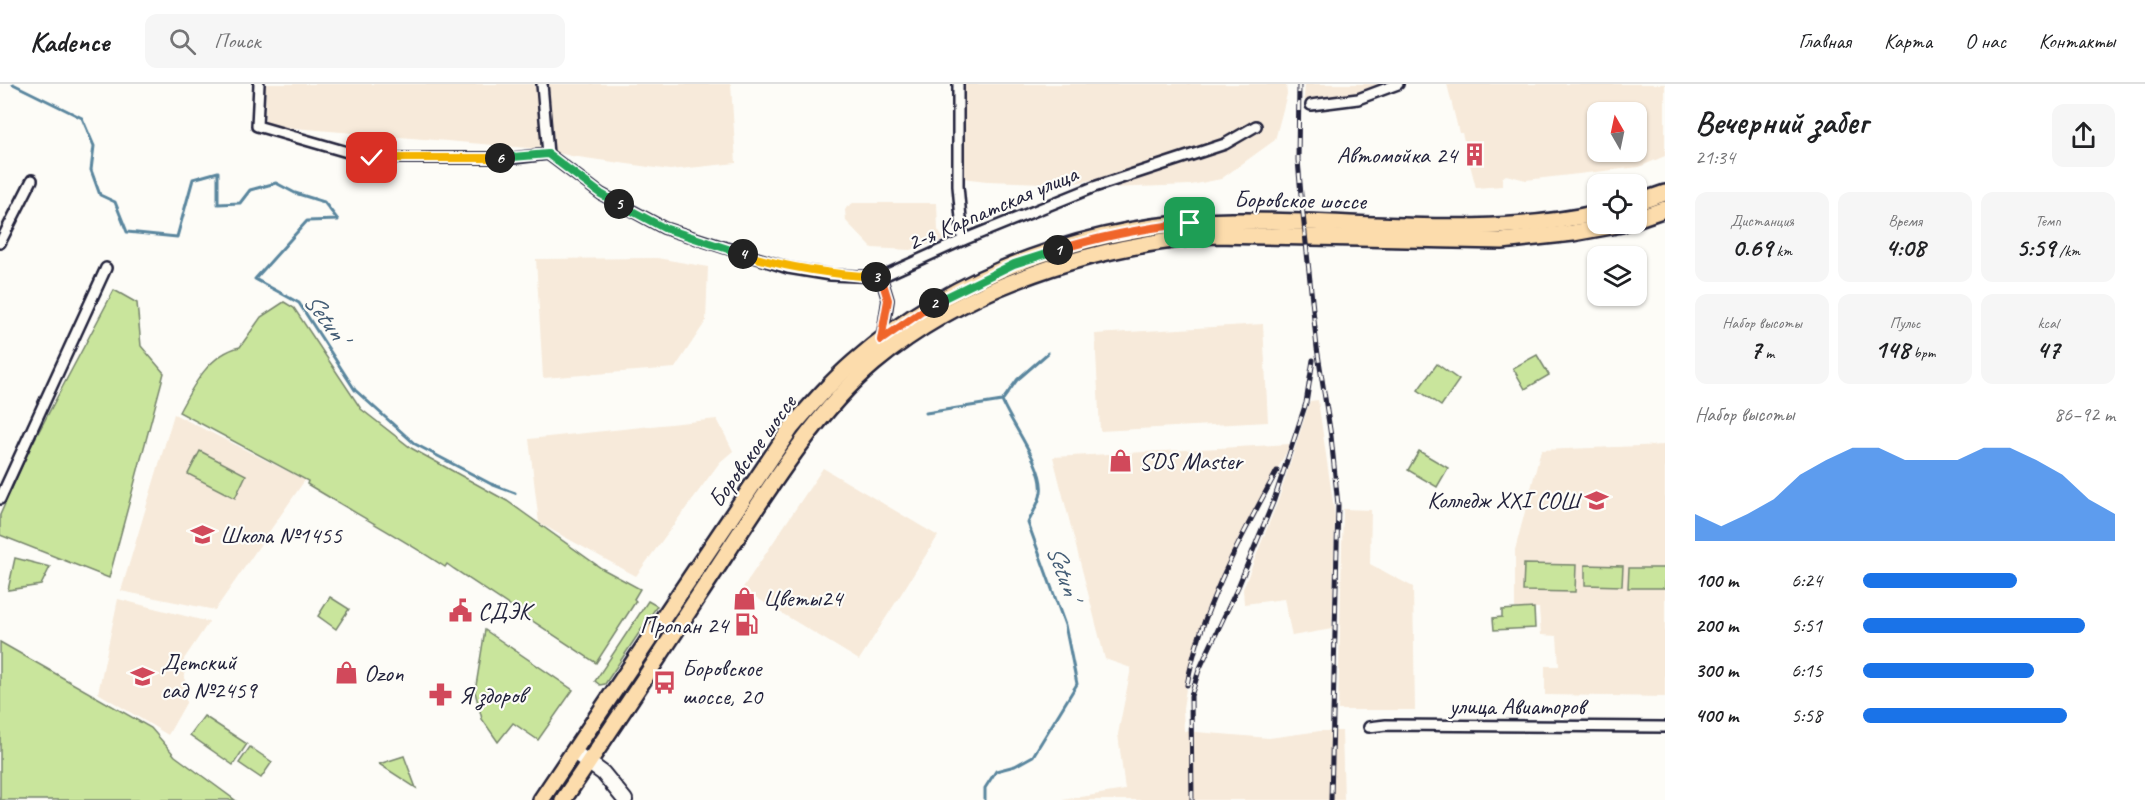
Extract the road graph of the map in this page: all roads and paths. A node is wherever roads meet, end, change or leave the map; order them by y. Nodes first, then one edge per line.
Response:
1 (259, 84) edge
2 (542, 84) edge
3 (958, 84) edge
4 (1398, 84) edge
5 (1311, 105) dead end
6 (1256, 126) dead end
7 (548, 154) junction
8 (32, 180) dead end
9 (1665, 193) edge
10 (1647, 199) edge
11 (1665, 209) edge
12 (1587, 215) edge
13 (1647, 215) edge
14 (1587, 230) edge
15 (963, 240) junction
16 (0, 243) edge
17 (106, 268) dead end
18 (881, 277) junction
19 (881, 340) junction
20 (0, 499) edge
21 (1369, 727) dead end
22 (1665, 727) edge
23 (574, 752) junction
24 (589, 762) junction
25 (541, 800) edge
26 (563, 800) edge
27 (625, 800) edge

1 - 7 street
2 - 7 street
3 - 15 street
4 - 5 street
6 - 15 street, 2-я Карпатская улица
7 - 18 street, 2-я Карпатская улица
8 - 16 street
9 - 10 main road
11 - 13 main road
12 - 19 main road, Боровское шоссе
14 - 24 main road, Боровское шоссе
15 - 18 street, 2-я Карпатская улица
17 - 20 street
18 - 19 street
19 - 23 main road, Боровское шоссе
21 - 22 street, улица Авиаторов
23 - 24 street
23 - 25 main road, Боровское шоссе
24 - 26 main road, Боровское шоссе
24 - 27 street

